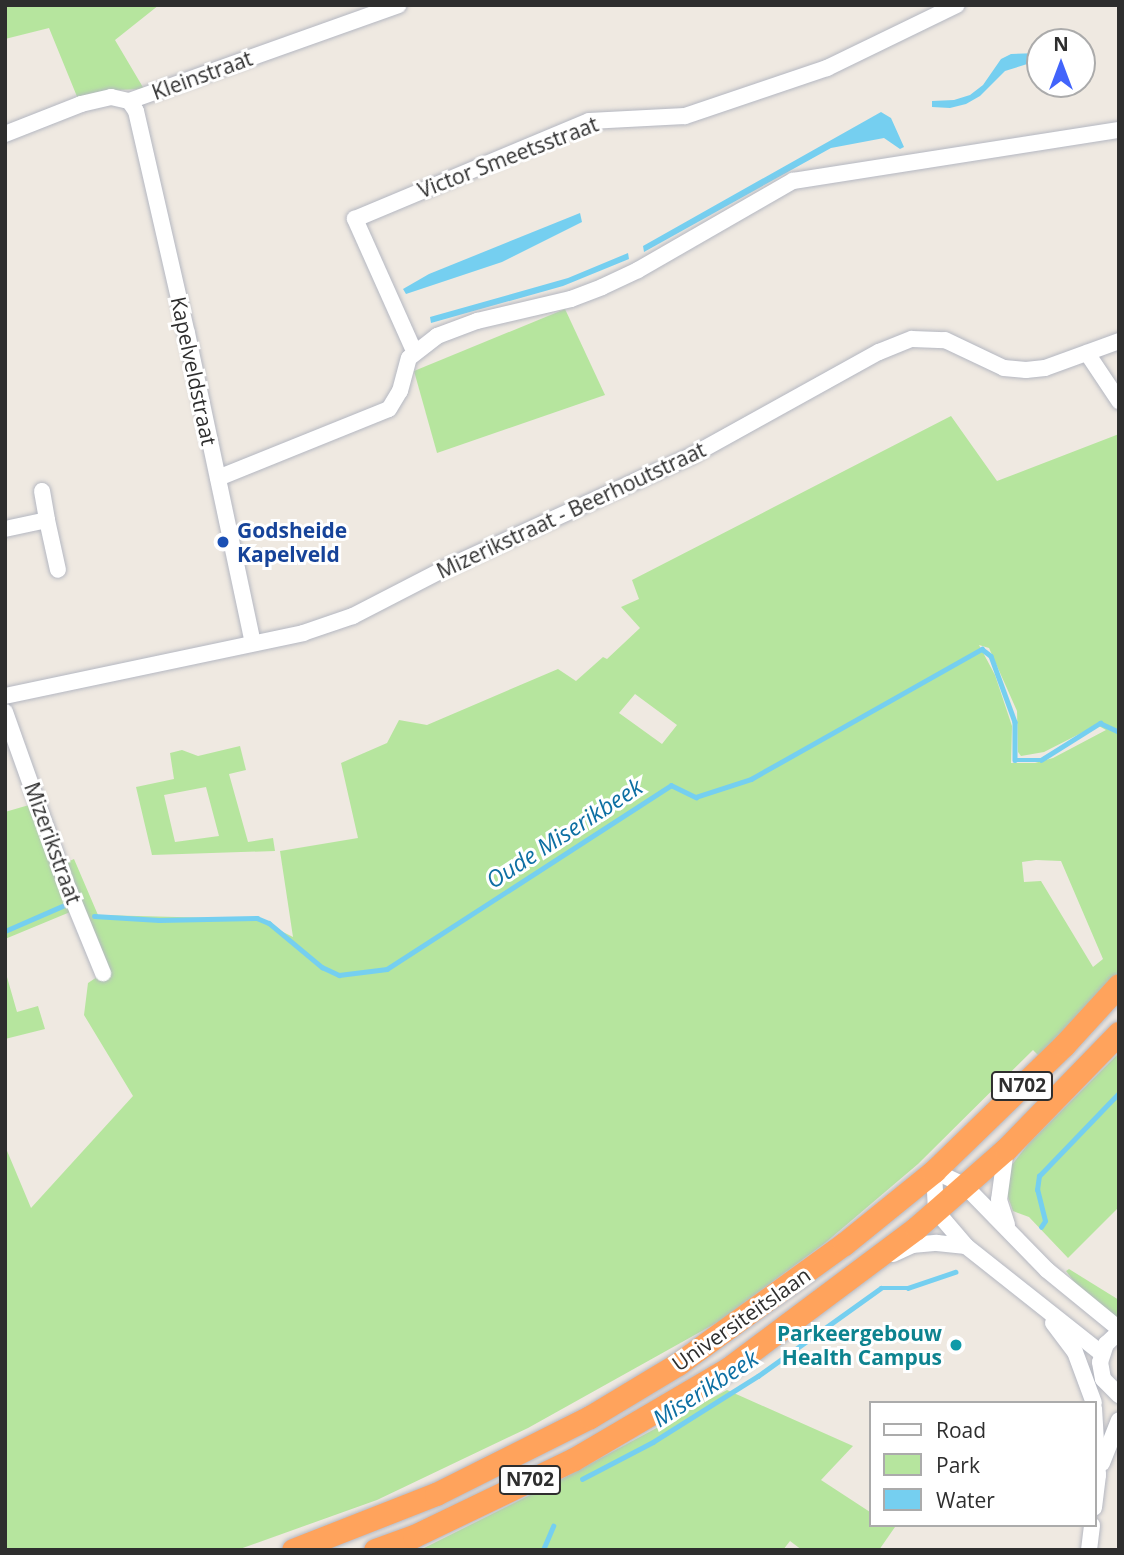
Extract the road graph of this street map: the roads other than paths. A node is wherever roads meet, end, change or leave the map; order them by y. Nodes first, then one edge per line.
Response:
1 (398, 5) edge
2 (957, 5) edge
3 (129, 101) junction
4 (1119, 130) edge
5 (5, 134) edge
6 (1119, 341) edge
7 (414, 351) junction
8 (1087, 353) junction
9 (1119, 401) edge
10 (218, 478) junction
11 (42, 491) dead end
12 (47, 520) junction
13 (5, 530) edge
14 (58, 570) dead end
15 (253, 643) junction
16 (5, 696) edge
17 (5, 712) edge
18 (103, 973) dead end
19 (1119, 985) edge
20 (1119, 1033) edge
21 (1006, 1149) junction
22 (934, 1171) junction
23 (964, 1185) junction
24 (936, 1211) junction
25 (1007, 1228) junction
26 (966, 1246) junction
27 (872, 1264) junction
28 (1038, 1305) junction
29 (1119, 1331) edge
30 (1101, 1353) junction
31 (1114, 1391) edge
32 (1093, 1401) edge
33 (1096, 1418) edge
34 (1119, 1420) edge
35 (1098, 1432) junction
36 (1098, 1475) junction
37 (1096, 1492) edge
38 (1092, 1527) edge
39 (293, 1550) edge
40 (374, 1550) edge
41 (1089, 1550) edge

1 - 3 street, Kleinstraat
2 - 7 street, Victor Smeetsstraat
3 - 5 street, Kleinstraat
3 - 10 street, Kapelveldstraat
4 - 7 street
6 - 8 street, Mizerikstraat - Beerhoutstraat
7 - 10 street
8 - 9 street
8 - 15 street, Mizerikstraat - Beerhoutstraat
10 - 15 street, Kapelveldstraat
11 - 12 street
12 - 13 street
12 - 14 street
15 - 16 street, Mizerikstraat - Beerhoutstraat
17 - 18 street, Mizerikstraat
19 - 22 highway, Universiteitslaan / N702
20 - 21 highway, Universiteitslaan / N702
21 - 23 highway, Universiteitslaan / N702
21 - 25 street
22 - 23 street
22 - 24 street
22 - 39 highway, Universiteitslaan / N702
23 - 24 highway, Universiteitslaan / N702
23 - 25 street
24 - 26 street
24 - 27 highway, Universiteitslaan / N702
25 - 29 street
26 - 27 street
26 - 28 street
27 - 40 highway, Universiteitslaan / N702
28 - 30 street
28 - 32 street
29 - 30 street
30 - 31 street
31 - 35 street
33 - 35 street
34 - 36 street
35 - 36 street
36 - 37 street
38 - 41 street

